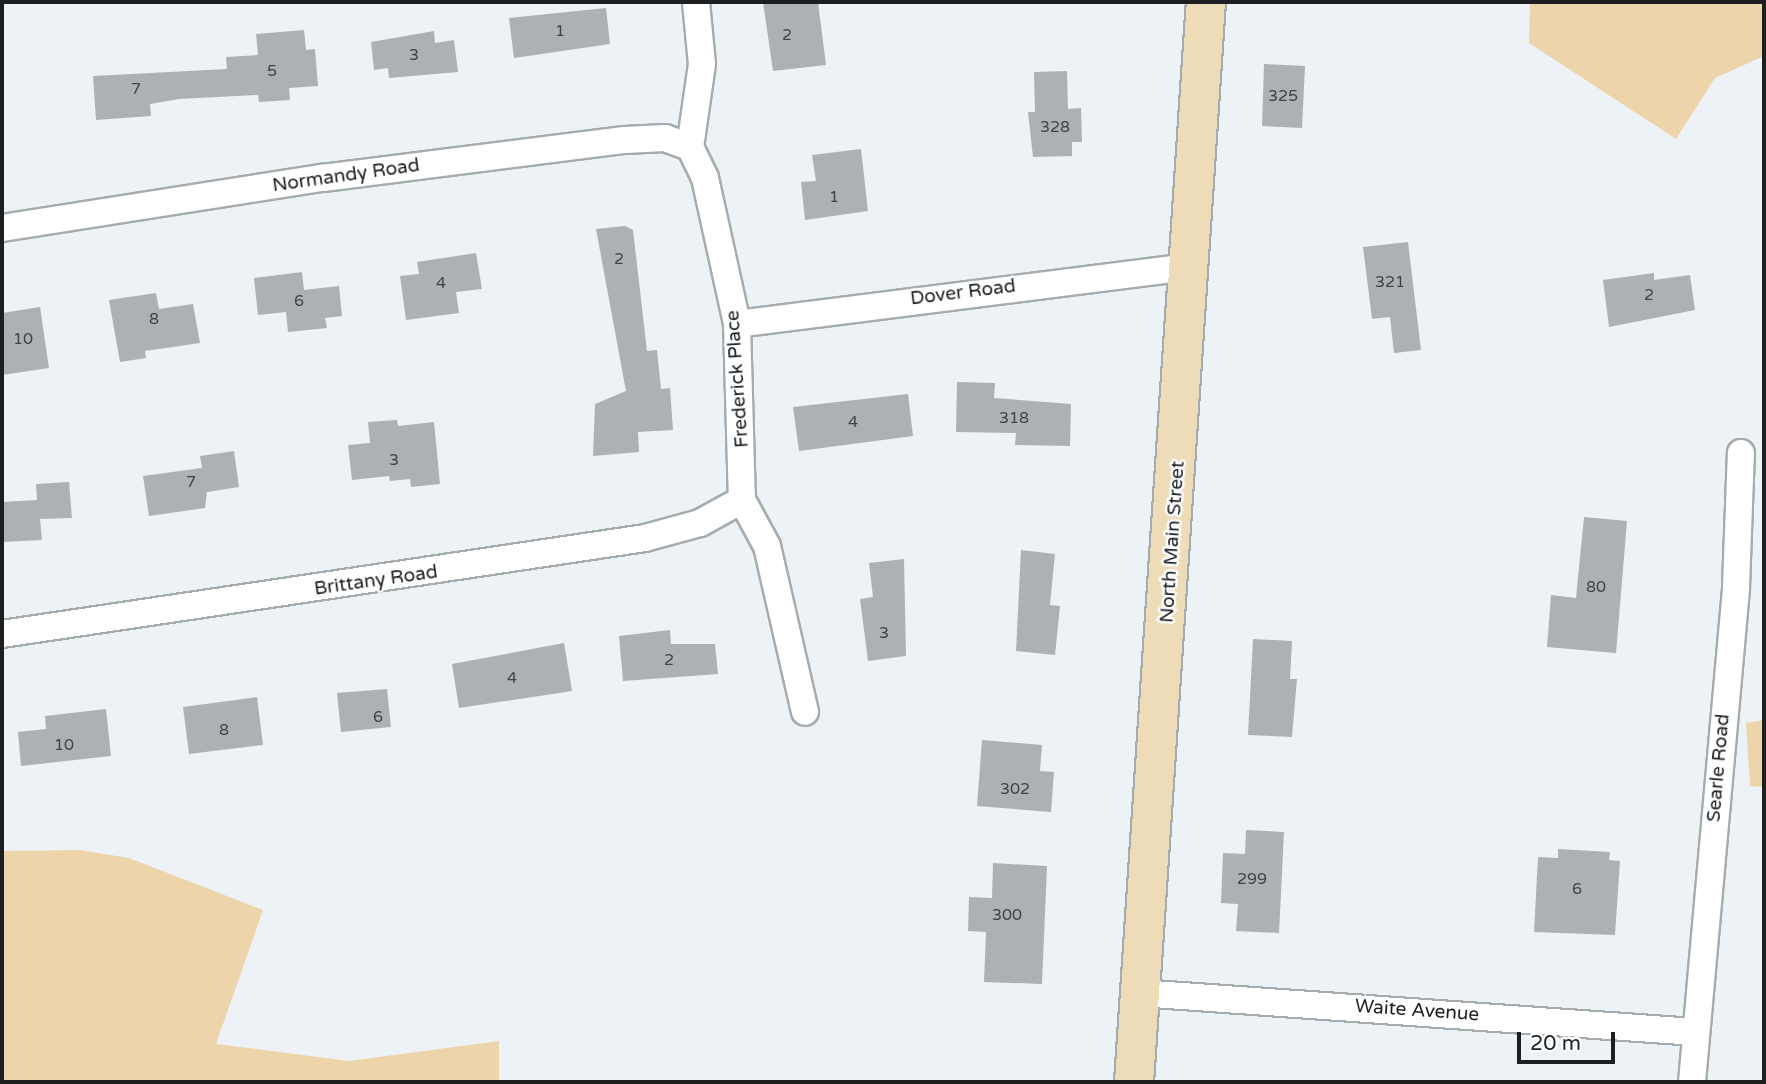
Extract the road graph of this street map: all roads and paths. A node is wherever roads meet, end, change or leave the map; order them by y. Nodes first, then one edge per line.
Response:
1 (696, 2) edge
2 (1206, 2) edge
3 (690, 147) junction
4 (2, 228) edge
5 (1190, 267) junction
6 (737, 324) junction
7 (1741, 453) dead end
8 (741, 499) junction
9 (2, 634) edge
10 (806, 712) dead end
11 (1139, 993) junction
12 (1695, 1032) junction
13 (1134, 1082) edge
14 (1692, 1082) edge

1 - 3 street
2 - 5 street, North Main Street
3 - 4 street, Normandy Road
3 - 6 street, Frederick Place
5 - 6 street, Dover Road
5 - 11 street, North Main Street
6 - 8 street, Frederick Place
7 - 12 street, Searle Road
8 - 9 street, Brittany Road
8 - 10 street, Frederick Place
11 - 12 street, Waite Avenue
11 - 13 street, North Main Street
12 - 14 street, Searle Road

